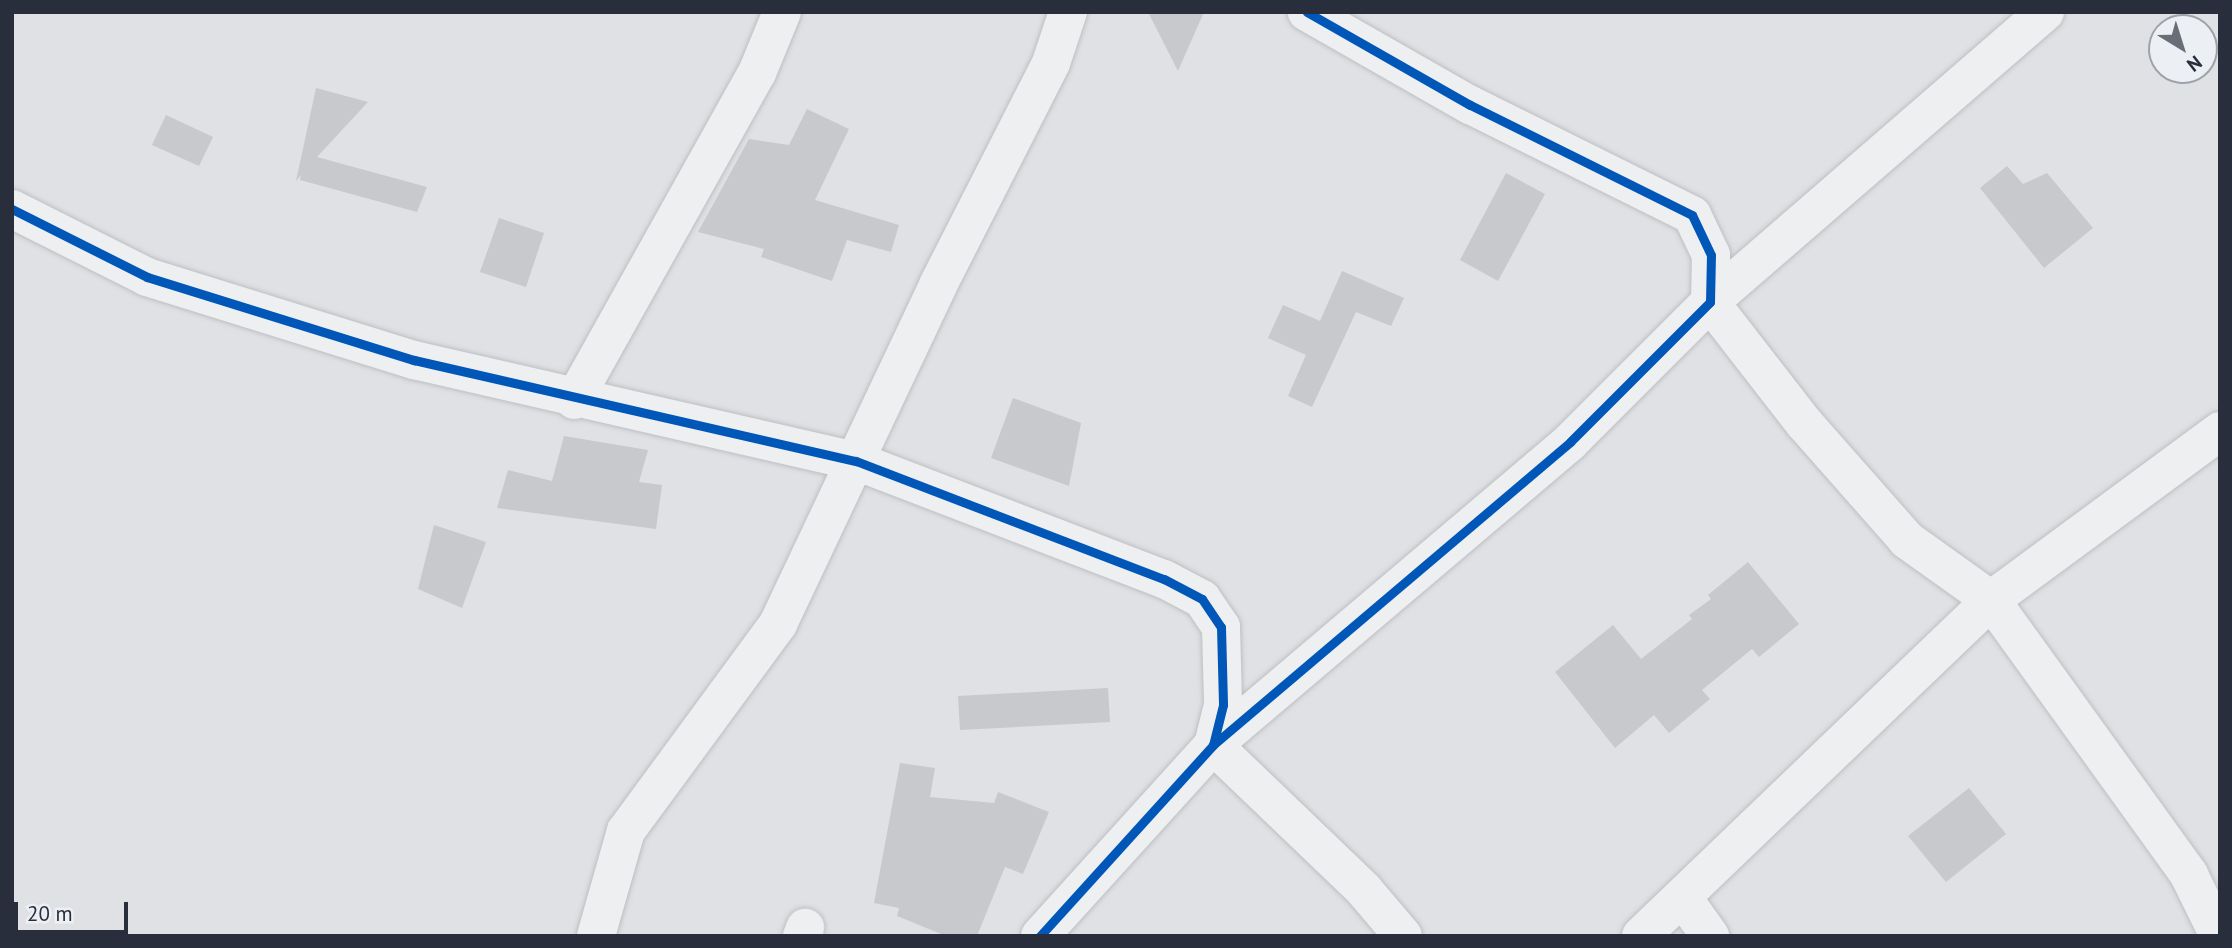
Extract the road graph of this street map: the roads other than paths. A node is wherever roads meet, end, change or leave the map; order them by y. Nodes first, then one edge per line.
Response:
1 (782, 12) edge
2 (1068, 12) edge
3 (1307, 12) edge
4 (2045, 12) edge
5 (12, 209) edge
6 (1710, 302) junction
7 (574, 400) junction
8 (2220, 431) edge
9 (856, 461) junction
10 (1991, 600) junction
11 (1213, 745) junction
12 (1683, 898) junction
13 (596, 936) edge
14 (1040, 936) edge
15 (1403, 936) edge
16 (1641, 936) edge
17 (1710, 936) edge
18 (2219, 936) edge

1 - 7 street
2 - 9 street
3 - 6 street
4 - 6 street
5 - 7 street
6 - 10 street
6 - 11 street
7 - 9 street
8 - 10 street
9 - 11 street
9 - 13 street
10 - 12 street
10 - 18 street
11 - 14 street
11 - 15 street
12 - 16 street
12 - 17 street

